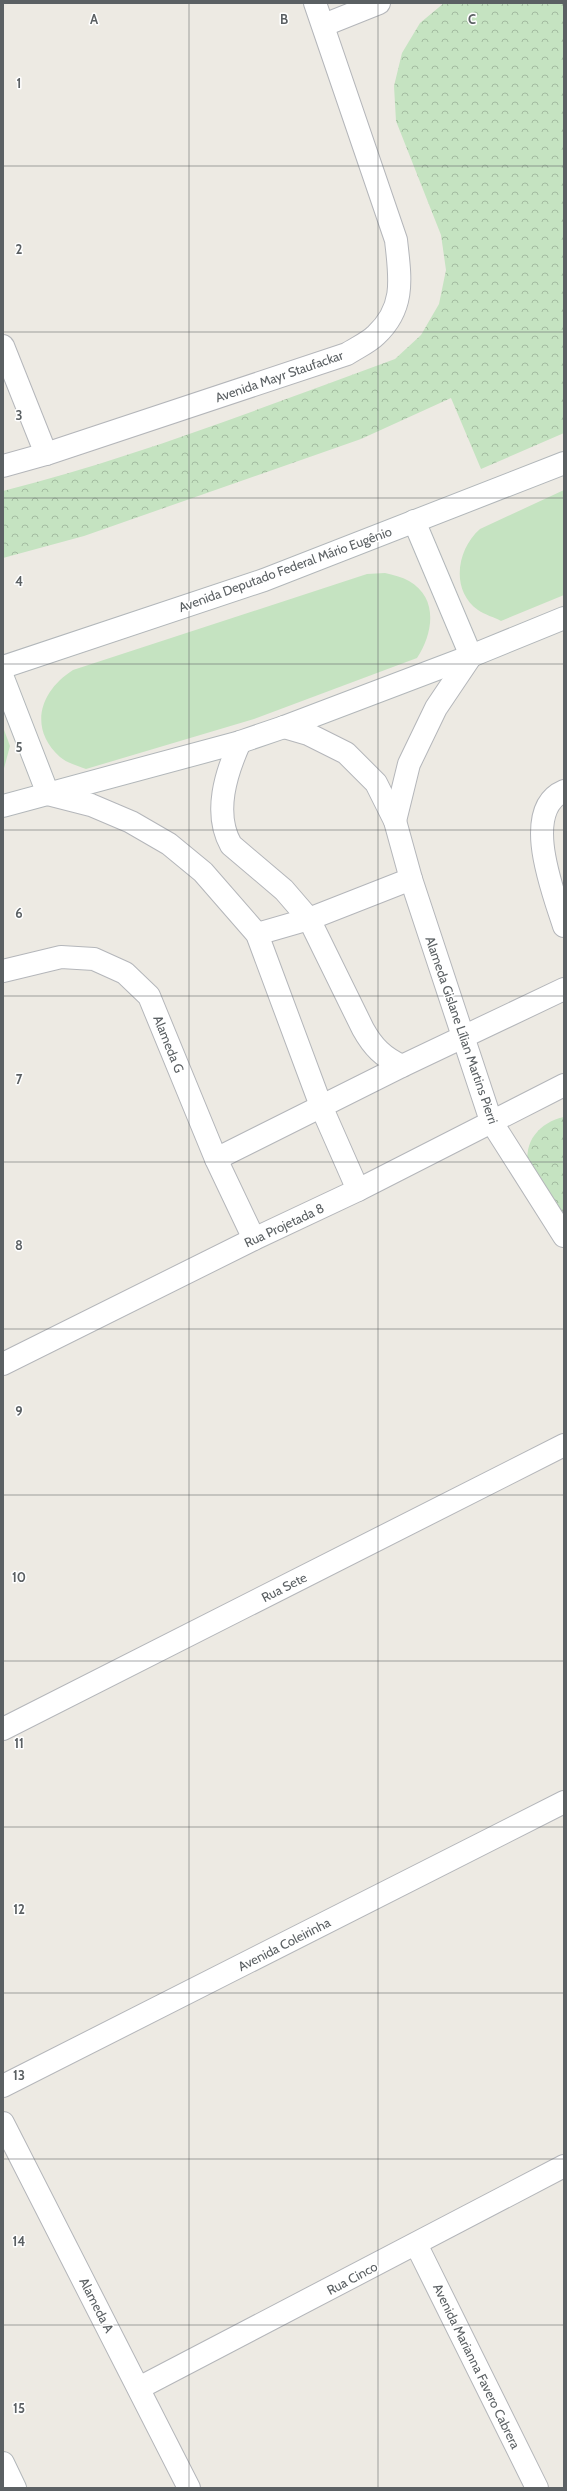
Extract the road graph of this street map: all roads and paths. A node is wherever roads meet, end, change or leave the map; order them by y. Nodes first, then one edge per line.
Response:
1 (315, 3) edge
2 (379, 3) edge
3 (324, 25) junction
4 (3, 346) edge
5 (46, 454) junction
6 (564, 463) edge
7 (3, 466) edge
8 (414, 521) junction
9 (564, 618) edge
10 (471, 656) junction
11 (3, 667) edge
12 (3, 678) edge
13 (284, 727) junction
14 (240, 742) junction
15 (564, 791) edge
16 (48, 794) junction
17 (3, 806) edge
18 (395, 821) junction
19 (411, 879) junction
20 (309, 919) junction
21 (564, 926) edge
22 (257, 934) junction
23 (3, 971) edge
24 (564, 989) edge
25 (462, 1037) junction
26 (402, 1066) junction
27 (564, 1085) edge
28 (321, 1106) junction
29 (491, 1121) junction
30 (216, 1159) junction
31 (358, 1190) junction
32 (564, 1236) edge
33 (254, 1239) junction
34 (3, 1364) edge
35 (564, 1445) edge
36 (3, 1730) edge
37 (564, 1802) edge
38 (3, 2086) edge
39 (3, 2123) edge
40 (564, 2166) edge
41 (416, 2244) junction
42 (139, 2388) junction
43 (3, 2463) edge
44 (15, 2488) edge
45 (189, 2488) edge
46 (537, 2488) edge

1 - 3 street, Avenida Mayr Staufackar
2 - 3 street
3 - 5 street, Avenida Mayr Staufackar
4 - 5 street
5 - 7 street, Avenida Mayr Staufackar
6 - 8 street, Avenida Deputado Federal Mário Eugênio
8 - 10 street
8 - 11 street, Avenida Deputado Federal Mário Eugênio
9 - 10 street
10 - 13 street
10 - 18 street
12 - 16 street
13 - 14 street
13 - 18 street, Alameda Gislane Lílian Martins Pierri
14 - 16 street
14 - 20 street
15 - 21 street
16 - 17 street
16 - 22 street
18 - 19 street, Alameda Gislane Lílian Martins Pierri
19 - 20 street
19 - 25 street, Alameda Gislane Lílian Martins Pierri
20 - 22 street
20 - 26 street
22 - 28 street
23 - 30 street, Alameda G
24 - 25 street
25 - 26 street
25 - 29 street, Alameda Gislane Lílian Martins Pierri
26 - 28 street
27 - 29 street, Rua Projetada 8
28 - 30 street
28 - 31 street
29 - 31 street, Rua Projetada 8
29 - 32 street, Alameda Gislane Lílian Martins Pierri
30 - 33 street, Alameda G
31 - 33 street, Rua Projetada 8
33 - 34 street, Rua Projetada 8
35 - 36 street, Rua Sete
37 - 38 street, Avenida Coleirinha
39 - 42 street, Alameda A
40 - 41 street, Rua Cinco
41 - 42 street, Rua Cinco
41 - 46 street, Avenida Marianna Favero Cabrera
42 - 45 street, Alameda A
43 - 44 street

